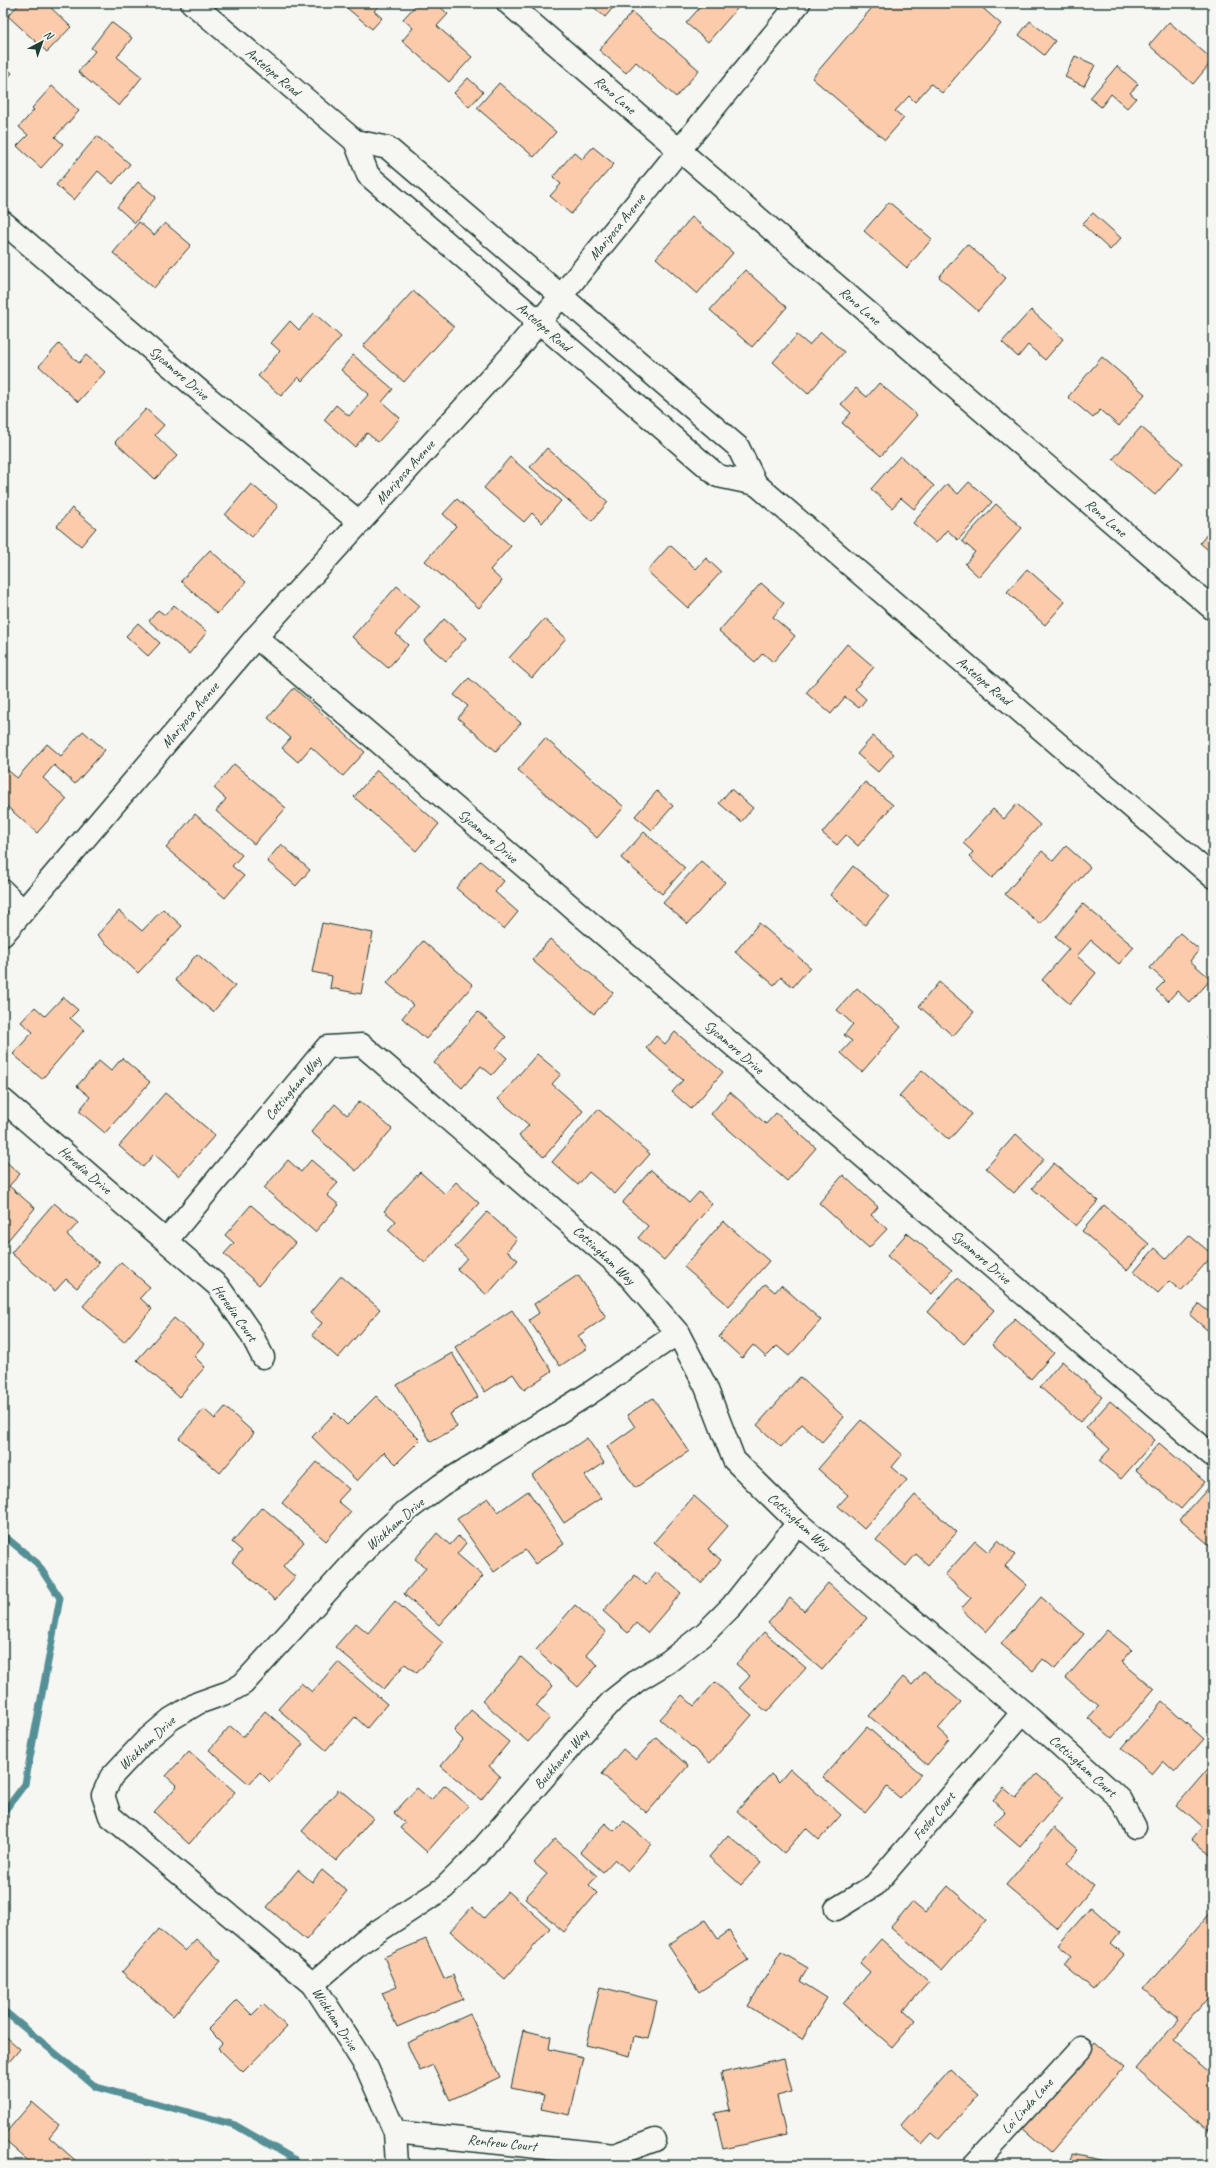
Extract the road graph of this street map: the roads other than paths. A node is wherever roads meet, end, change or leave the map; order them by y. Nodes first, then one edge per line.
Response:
1 (192, 3) edge
2 (508, 3) edge
3 (799, 3) edge
4 (355, 141) junction
5 (680, 151) junction
6 (3, 222) edge
7 (561, 296) junction
8 (539, 322) junction
9 (756, 484) junction
10 (359, 522) junction
11 (1213, 609) edge
12 (256, 637) junction
13 (1213, 878) edge
14 (3, 891) edge
15 (23, 911) junction
16 (3, 935) edge
17 (3, 1100) edge
18 (167, 1240) junction
19 (678, 1333) junction
20 (264, 1357) dead end
21 (1213, 1456) edge
22 (798, 1523) junction
23 (1023, 1712) junction
24 (1135, 1827) dead end
25 (836, 1909) dead end
26 (313, 1984) junction
27 (1081, 2048) dead end
28 (395, 2132) junction
29 (655, 2140) dead end
30 (397, 2165) edge
31 (974, 2165) edge

1 - 4 street, Antelope Road
2 - 5 street, Reno Lane
3 - 5 street, Mariposa Avenue
4 - 7 street, Antelope Road
4 - 8 street, Antelope Road
5 - 7 street, Mariposa Avenue
5 - 11 street, Reno Lane
6 - 10 street, Sycamore Drive
7 - 8 street, Mariposa Avenue
7 - 9 street, Antelope Road
8 - 9 street, Antelope Road
8 - 10 street, Mariposa Avenue
9 - 13 street, Antelope Road
10 - 12 street, Mariposa Avenue
12 - 15 street, Mariposa Avenue
12 - 21 street, Sycamore Drive
14 - 15 street
15 - 16 street, Mariposa Avenue
17 - 18 street, Heredia Drive
18 - 19 street, Cottingham Way
18 - 20 street, Heredia Court
19 - 22 street, Cottingham Way
19 - 26 street, Wickham Drive
22 - 23 street, Cottingham Way
22 - 26 street, Buckhaven Way
23 - 24 street, Cottingham Court
23 - 25 street, Fesler Court
26 - 28 street, Wickham Drive
27 - 31 street, Loi Linda Lane
28 - 29 street, Renfrew Court
28 - 30 street, Wickham Drive

